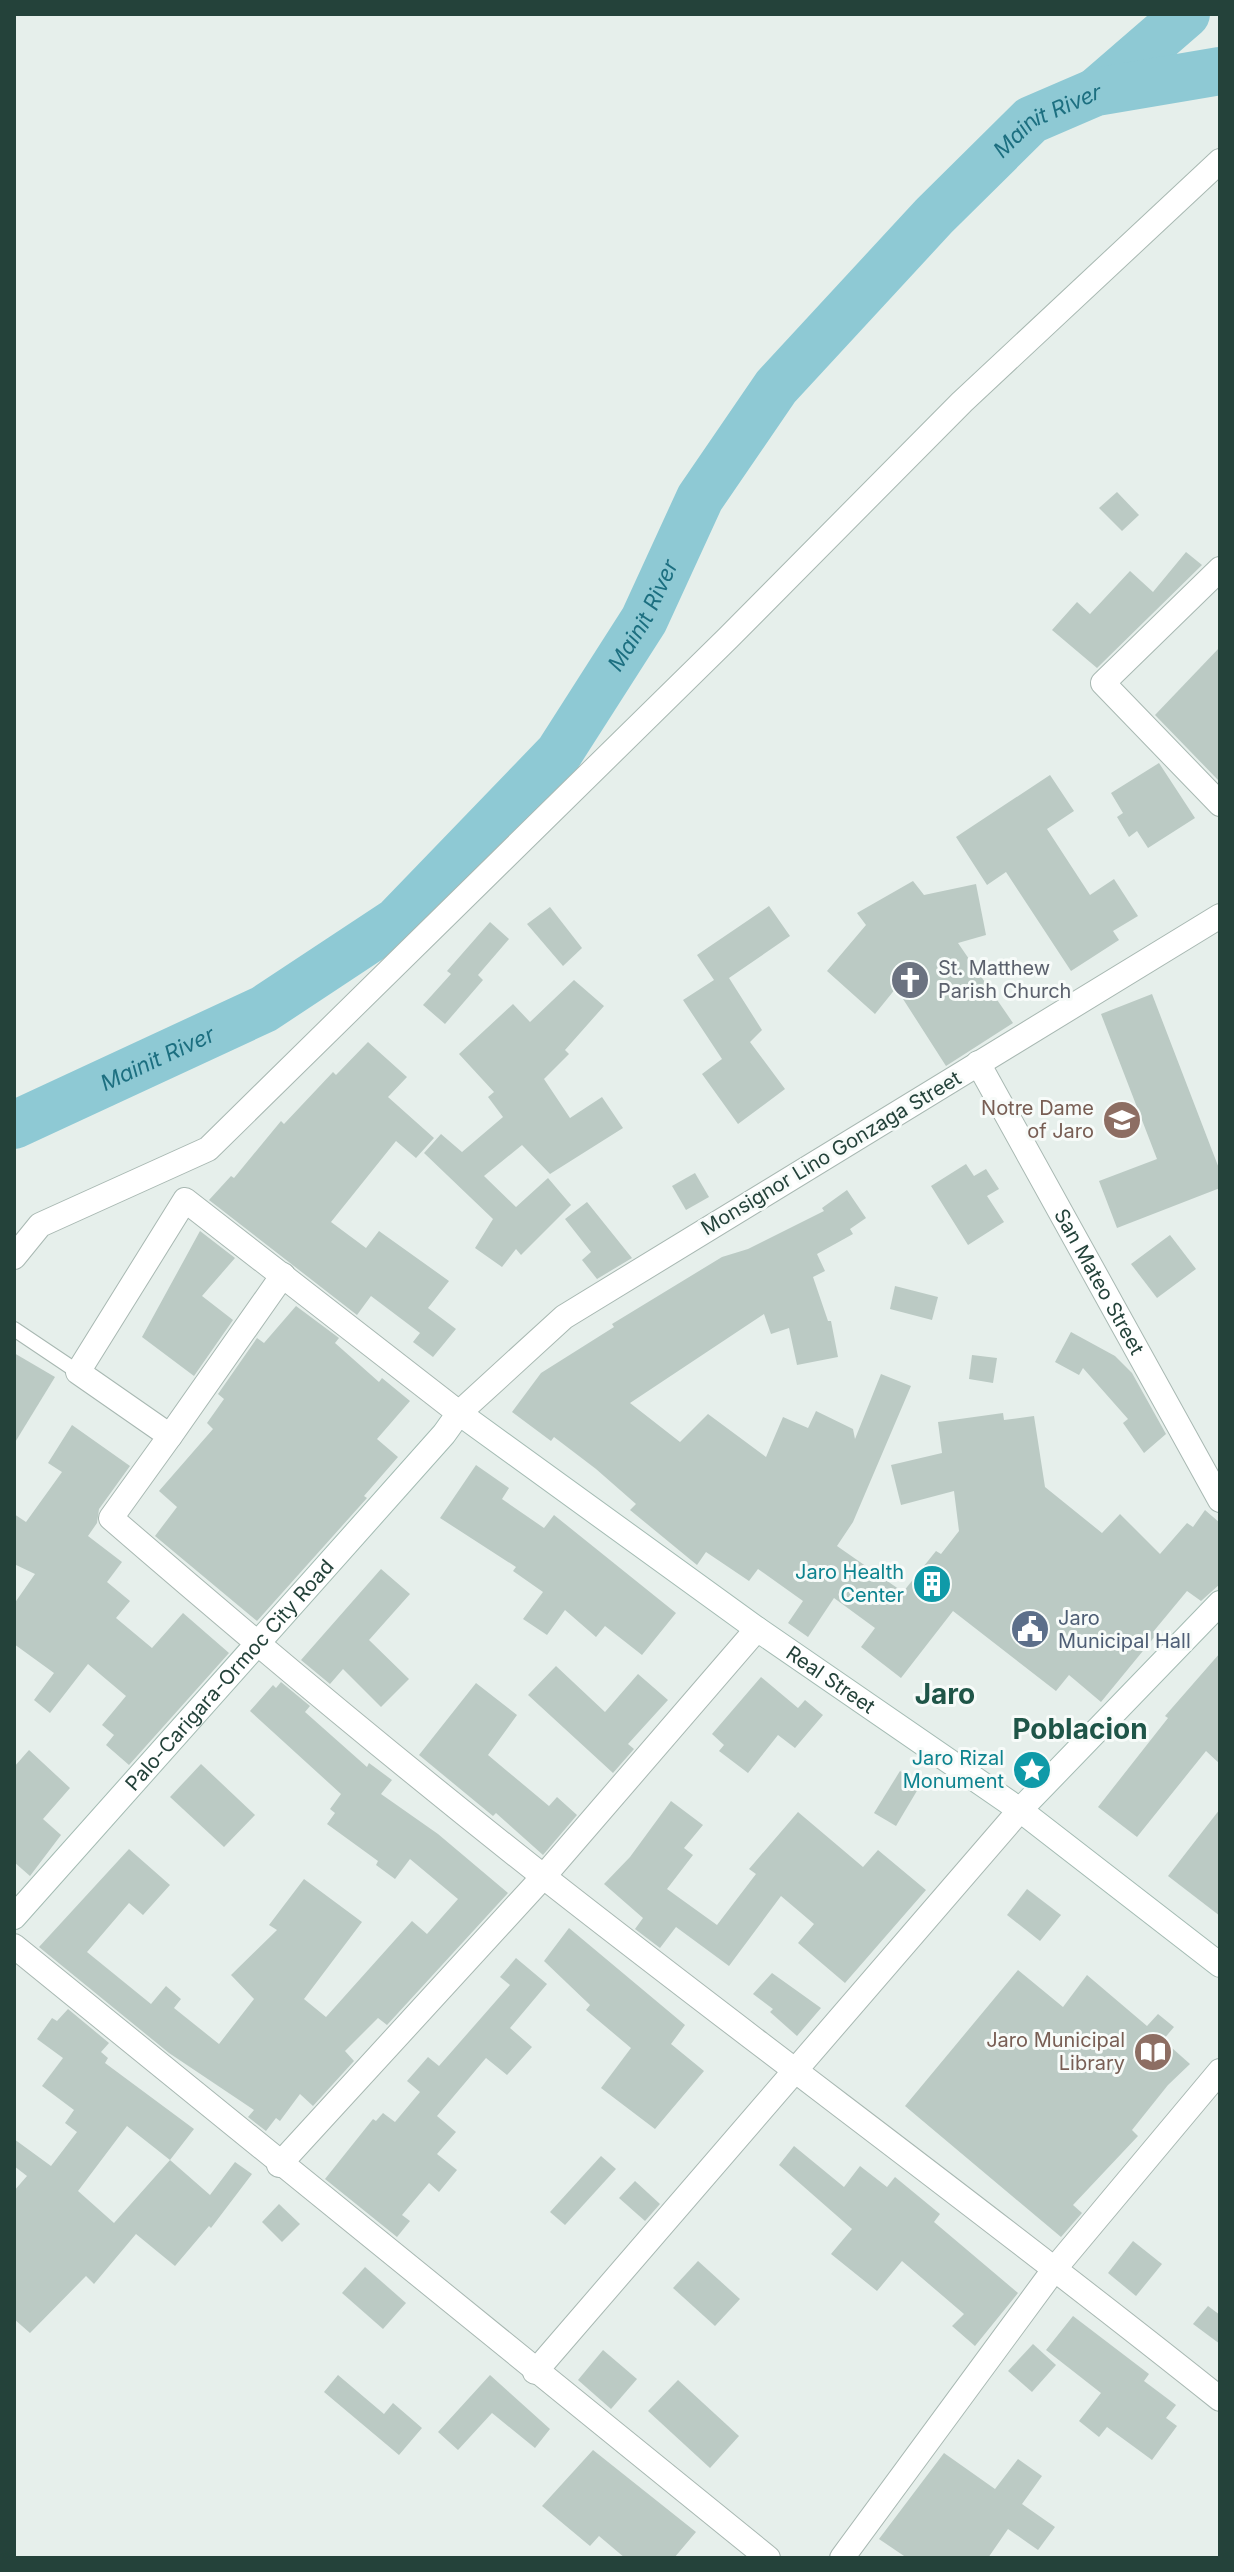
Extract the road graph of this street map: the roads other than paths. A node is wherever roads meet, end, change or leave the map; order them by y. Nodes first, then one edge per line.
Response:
1 (1220, 161) edge
2 (1220, 569) edge
3 (1220, 804) edge
4 (1220, 916) edge
5 (978, 1063) junction
6 (14, 1257) edge
7 (283, 1275) junction
8 (14, 1329) edge
9 (78, 1372) junction
10 (459, 1413) junction
11 (170, 1436) junction
12 (1220, 1500) edge
13 (1220, 1603) edge
14 (757, 1629) junction
15 (256, 1644) junction
16 (1020, 1810) junction
17 (544, 1876) junction
18 (14, 1917) edge
19 (14, 1946) edge
20 (1220, 1965) edge
21 (795, 2069) junction
22 (1220, 2071) edge
23 (279, 2165) junction
24 (1056, 2267) junction
25 (535, 2372) junction
26 (1220, 2399) edge
27 (768, 2558) edge
28 (842, 2558) edge

1 - 6 street
2 - 3 street
4 - 5 street, Monsignor Lino Gonzaga Street
5 - 10 street, Monsignor Lino Gonzaga Street
5 - 12 street, San Mateo Street
7 - 9 street, Real Street
7 - 10 street, Real Street
7 - 11 street
8 - 9 lane
9 - 11 street
10 - 14 street, Real Street
10 - 15 street, Palo-Carigara-Ormoc City Road
11 - 15 street
13 - 16 street
14 - 16 street, Real Street
14 - 17 street
15 - 17 street
15 - 18 street, Palo-Carigara-Ormoc City Road
16 - 20 street, Real Street
16 - 21 street
17 - 21 street
17 - 23 street
19 - 23 street
21 - 24 street
21 - 25 street
22 - 24 street
23 - 25 street
24 - 26 street
24 - 28 street
25 - 27 street

